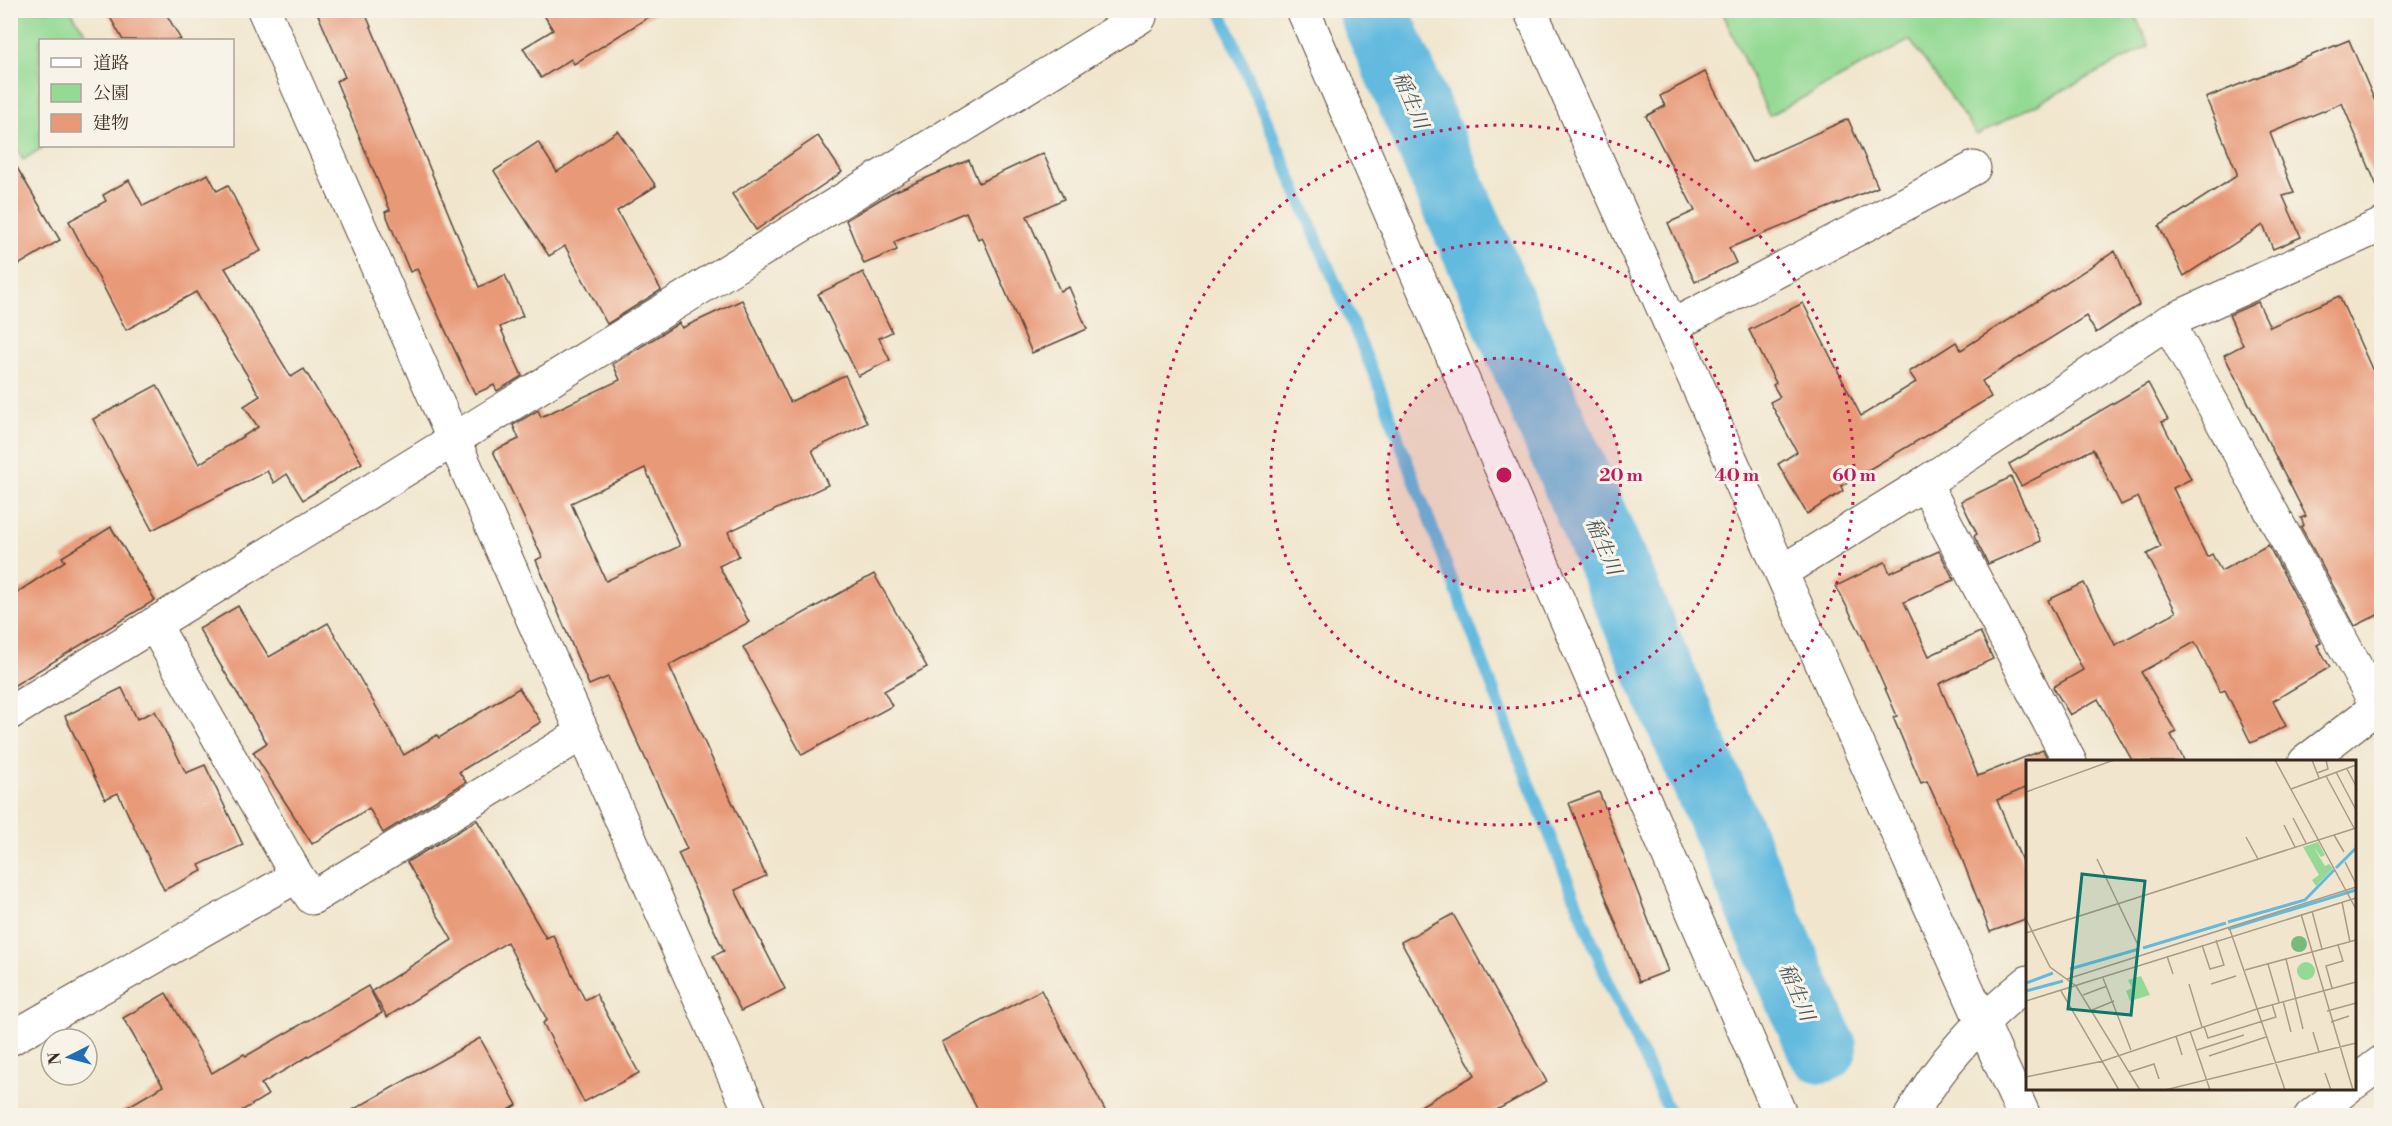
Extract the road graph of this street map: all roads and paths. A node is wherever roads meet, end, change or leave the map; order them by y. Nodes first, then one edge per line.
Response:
1 (264, 10) edge
2 (1303, 10) edge
3 (1530, 10) edge
4 (1140, 17) dead end
5 (1974, 168) dead end
6 (2382, 225) edge
7 (2169, 322) junction
8 (1672, 326) junction
9 (454, 439) junction
10 (1925, 483) junction
11 (1783, 571) junction
12 (154, 624) junction
13 (2379, 705) edge
14 (10, 713) edge
15 (583, 733) junction
16 (2069, 760) edge
17 (2308, 760) edge
18 (297, 876) junction
19 (2026, 984) edge
20 (1983, 1019) junction
21 (10, 1039) edge
22 (2382, 1062) edge
23 (2356, 1082) edge
24 (2346, 1090) edge
25 (752, 1116) edge
26 (1781, 1116) edge
27 (1911, 1116) edge
28 (2024, 1116) edge
29 (2311, 1116) edge

1 - 9 street
2 - 26 street
3 - 8 street
4 - 9 street
5 - 8 street
6 - 7 street
7 - 10 street
7 - 13 street
8 - 11 street
9 - 12 street
9 - 15 street
10 - 11 street
10 - 16 street
11 - 20 street
12 - 14 street
12 - 18 street
13 - 17 street
15 - 18 street
15 - 25 street
18 - 21 street
19 - 20 street
20 - 27 street
20 - 28 street
22 - 23 street
24 - 29 street

